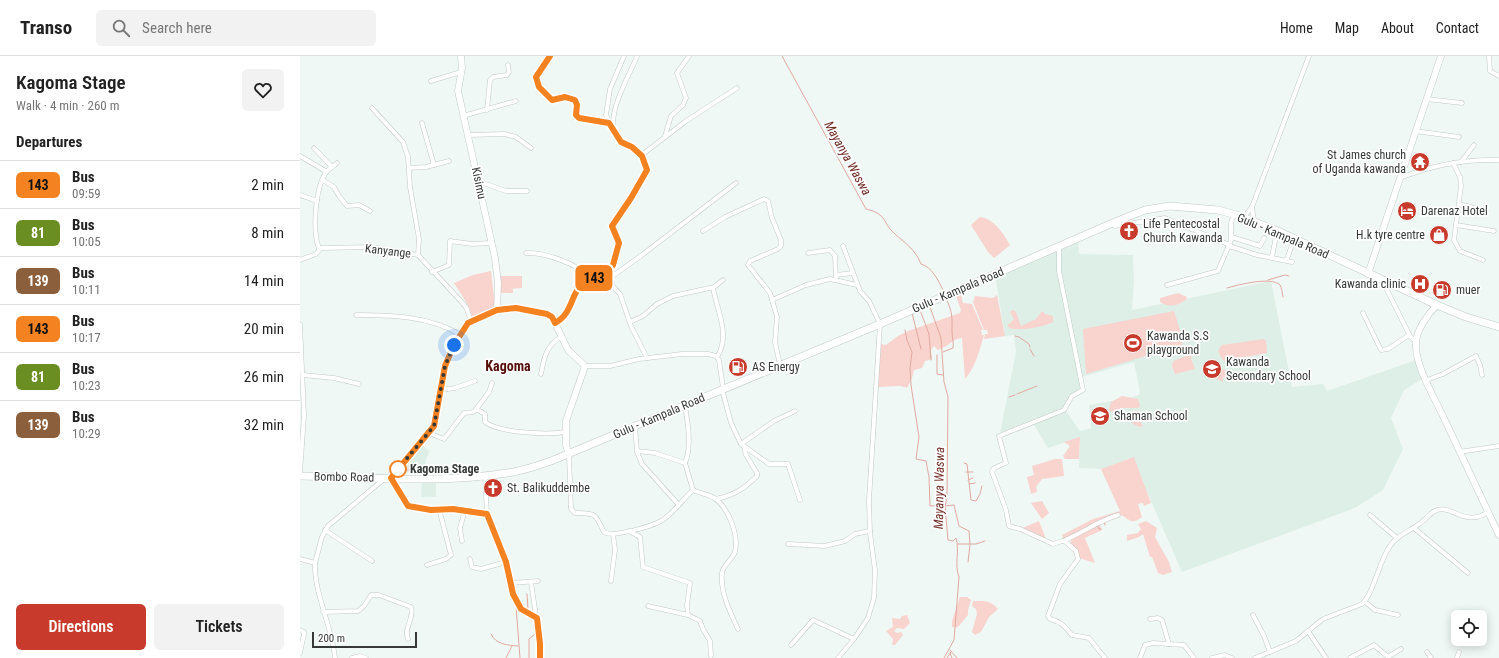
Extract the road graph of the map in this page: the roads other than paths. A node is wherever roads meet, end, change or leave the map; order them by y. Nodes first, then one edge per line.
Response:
1 (461, 56) edge
2 (550, 56) edge
3 (624, 56) edge
4 (637, 56) edge
5 (689, 56) edge
6 (1309, 56) edge
7 (1441, 56) edge
8 (1489, 56) edge
9 (508, 65) dead end
10 (461, 72) junction
11 (1499, 76) edge
12 (431, 81) dead end
13 (737, 88) dead end
14 (1426, 99) junction
15 (516, 101) dead end
16 (1462, 103) dead end
17 (372, 108) dead end
18 (488, 110) junction
19 (463, 116) junction
20 (422, 122) dead end
21 (609, 123) junction
22 (614, 128) junction
23 (1415, 131) junction
24 (468, 135) junction
25 (664, 136) junction
26 (1459, 137) dead end
27 (1474, 145) dead end
28 (314, 148) dead end
29 (531, 148) dead end
30 (300, 156) edge
31 (642, 156) junction
32 (1499, 160) edge
33 (449, 161) dead end
34 (1461, 162) junction
35 (1454, 163) junction
36 (337, 164) dead end
37 (434, 165) junction
38 (332, 167) junction
39 (409, 168) junction
40 (327, 172) junction
41 (1400, 179) junction
42 (323, 180) junction
43 (478, 181) junction
44 (736, 183) dead end
45 (527, 192) dead end
46 (300, 195) edge
47 (317, 200) junction
48 (1459, 204) junction
49 (1252, 207) junction
50 (370, 211) dead end
51 (1486, 211) dead end
52 (1234, 214) junction
53 (1244, 217) junction
54 (1254, 220) junction
55 (1112, 223) junction
56 (1456, 226) junction
57 (703, 231) dead end
58 (1494, 231) dead end
59 (1280, 232) junction
60 (1232, 237) junction
61 (1264, 238) dead end
62 (1294, 239) junction
63 (491, 244) junction
64 (1229, 245) junction
65 (843, 246) dead end
66 (1059, 247) junction
67 (319, 249) junction
68 (808, 252) dead end
69 (526, 253) dead end
70 (418, 255) junction
71 (1272, 257) junction
72 (1287, 259) junction
73 (300, 260) edge
74 (1483, 260) dead end
75 (1292, 262) dead end
76 (432, 272) junction
77 (853, 273) junction
78 (1368, 274) junction
79 (590, 278) junction
80 (836, 278) junction
81 (606, 279) junction
82 (723, 280) dead end
83 (1382, 280) junction
84 (857, 284) junction
85 (1167, 284) dead end
86 (713, 288) junction
87 (772, 300) junction
88 (1437, 305) junction
89 (497, 310) junction
90 (1363, 313) dead end
91 (356, 315) dead end
92 (471, 321) junction
93 (630, 322) junction
94 (555, 323) junction
95 (300, 324) edge
96 (880, 324) junction
97 (1499, 328) edge
98 (461, 334) junction
99 (1409, 334) junction
100 (562, 336) junction
101 (1416, 342) junction
102 (717, 357) junction
103 (647, 358) junction
104 (780, 365) junction
105 (585, 366) junction
106 (541, 374) dead end
107 (303, 375) junction
108 (1482, 375) dead end
109 (1426, 380) junction
110 (475, 381) dead end
111 (492, 383) dead end
112 (359, 384) dead end
113 (723, 389) junction
114 (440, 390) junction
115 (685, 406) junction
116 (476, 410) junction
117 (795, 411) dead end
118 (635, 426) junction
119 (566, 432) junction
120 (429, 433) junction
121 (743, 445) junction
122 (1499, 446) edge
123 (637, 452) junction
124 (1459, 452) junction
125 (569, 455) junction
126 (685, 463) junction
127 (300, 475) edge
128 (485, 476) junction
129 (389, 478) junction
130 (412, 480) joint
131 (693, 490) junction
132 (715, 498) junction
133 (800, 500) dead end
134 (678, 504) junction
135 (439, 509) junction
136 (465, 510) junction
137 (1488, 512) junction
138 (487, 514) junction
139 (1118, 515) dead end
140 (1370, 515) dead end
141 (1414, 528) junction
142 (325, 530) junction
143 (629, 531) junction
144 (870, 531) junction
145 (613, 534) junction
146 (1499, 535) edge
147 (1072, 537) junction
148 (1397, 538) junction
149 (462, 541) dead end
150 (1062, 541) junction
151 (788, 544) dead end
152 (1070, 545) junction
153 (300, 559) edge
154 (470, 559) dead end
155 (372, 561) dead end
156 (506, 562) junction
157 (314, 563) junction
158 (427, 565) dead end
159 (1468, 573) dead end
160 (538, 581) dead end
161 (611, 581) dead end
162 (531, 582) junction
163 (511, 583) junction
164 (1365, 602) junction
165 (648, 606) dead end
166 (323, 612) junction
167 (688, 615) junction
168 (1253, 615) dead end
169 (1398, 615) dead end
170 (536, 616) junction
171 (1150, 619) dead end
172 (738, 628) dead end
173 (300, 630) edge
174 (1308, 631) junction
175 (408, 640) dead end
176 (854, 640) junction
177 (1169, 644) junction
178 (791, 645) dead end
179 (1401, 649) dead end
180 (1270, 652) junction
181 (1427, 652) dead end
182 (1459, 652) dead end
183 (300, 653) edge
184 (711, 656) dead end
185 (335, 658) edge
186 (352, 658) edge
187 (366, 658) edge
188 (540, 658) edge
189 (838, 658) edge
190 (1105, 658) edge
191 (1140, 658) edge
192 (1194, 658) edge
193 (1212, 658) edge
194 (1232, 658) edge
195 (1255, 658) edge
196 (1326, 658) edge
197 (1350, 658) edge
198 (1431, 658) edge
199 (1457, 658) edge

1 - 10 street, Kisimu
2 - 21 street
3 - 21 street
4 - 22 street
5 - 25 street
6 - 49 street
7 - 14 street
8 - 11 street
9 - 18 street
10 - 12 street
10 - 19 street, Kisimu
13 - 25 street
14 - 16 street
14 - 23 street
15 - 18 street
17 - 39 street
18 - 19 street
19 - 24 street, Kisimu
20 - 37 street
21 - 22 street
22 - 31 street
23 - 26 street
23 - 41 street
24 - 29 street
24 - 43 street, Kisimu
25 - 31 street
27 - 34 street
28 - 38 street
30 - 40 street
31 - 81 street
32 - 34 street
33 - 37 street
34 - 35 street
35 - 41 street
35 - 48 street
36 - 38 street
37 - 39 street
38 - 40 street
39 - 70 street
40 - 42 street
41 - 78 street
42 - 47 street
42 - 50 street
43 - 45 street
43 - 63 street, Kisimu
44 - 81 street
46 - 47 street
47 - 67 street
48 - 51 street
48 - 56 street
49 - 53 street
49 - 54 street
52 - 53 main road, Gulu - Kampala Road
52 - 55 main road, Gulu - Kampala Road
52 - 60 street
53 - 54 main road, Gulu - Kampala Road
54 - 59 main road, Gulu - Kampala Road
55 - 64 street
55 - 66 main road, Gulu - Kampala Road
56 - 58 street
56 - 74 street
57 - 87 street
59 - 62 main road, Gulu - Kampala Road
59 - 71 street
60 - 61 street
60 - 64 street
62 - 72 street
62 - 78 main road, Gulu - Kampala Road
63 - 76 street
63 - 89 street, Kisimu
64 - 71 street
64 - 85 street
65 - 77 street
66 - 96 main road, Gulu - Kampala Road
66 - 150 street
67 - 70 street, Kanyange
67 - 73 street, Kanyange
68 - 80 street
69 - 79 street
70 - 76 street, Kanyange
71 - 72 street
72 - 75 street
76 - 92 street, Kanyange
77 - 80 street
77 - 84 street
78 - 83 main road, Gulu - Kampala Road
79 - 81 street
79 - 94 street
80 - 84 street
80 - 87 street
81 - 93 street
82 - 86 street
83 - 88 main road, Gulu - Kampala Road
83 - 99 street
84 - 96 street
86 - 93 street
86 - 102 street
87 - 104 street
88 - 97 main road, Gulu - Kampala Road
88 - 101 street
89 - 92 street
89 - 94 street
90 - 99 street
91 - 98 street
92 - 98 street
93 - 103 street
94 - 100 street
95 - 107 street
96 - 104 main road, Gulu - Kampala Road
96 - 144 street
98 - 114 street
99 - 101 street
100 - 105 street
100 - 106 street
101 - 109 street
102 - 103 street
102 - 113 street
103 - 105 street
104 - 113 main road, Gulu - Kampala Road
105 - 119 street
107 - 112 street
107 - 127 street
108 - 109 street
109 - 124 street
110 - 114 street
111 - 116 street
113 - 115 main road, Gulu - Kampala Road
113 - 121 street
114 - 120 street
115 - 118 main road, Gulu - Kampala Road
115 - 126 street
116 - 119 street
116 - 120 street
117 - 121 street
118 - 123 street
118 - 125 main road, Gulu - Kampala Road
119 - 125 street
120 - 129 street
121 - 132 street
121 - 133 street
122 - 124 street
123 - 126 street
123 - 134 street
124 - 137 street
125 - 128 main road, Gulu - Kampala Road
125 - 145 street
126 - 131 street
127 - 129 main road, Bombo Road
128 - 130 main road, Gulu - Kampala Road
128 - 138 street
129 - 130 main road, Bombo Road
129 - 135 street
129 - 142 street
131 - 132 street
131 - 134 street
132 - 172 street
134 - 143 street
135 - 136 street
135 - 158 street
136 - 138 street
136 - 149 street
137 - 141 street
137 - 146 street
138 - 156 street
139 - 147 street
140 - 148 street
141 - 148 street
141 - 159 street
142 - 155 street
142 - 157 street
143 - 145 street
143 - 167 street
144 - 151 street
144 - 176 street
145 - 161 street
147 - 150 street
147 - 152 street
148 - 164 street
150 - 152 street
152 - 190 street
153 - 157 street
154 - 156 street
156 - 163 street
157 - 166 street
160 - 162 street
162 - 163 street
162 - 170 street
163 - 170 street
164 - 169 street
164 - 174 street
165 - 167 street
166 - 175 street
166 - 185 street
167 - 184 street
168 - 180 street
170 - 188 street
171 - 177 street
173 - 183 street
174 - 180 street
174 - 196 street
176 - 178 street
176 - 189 street
177 - 191 street
177 - 192 street
179 - 197 street
180 - 195 street
181 - 198 street
182 - 199 street
186 - 187 street
193 - 194 street

